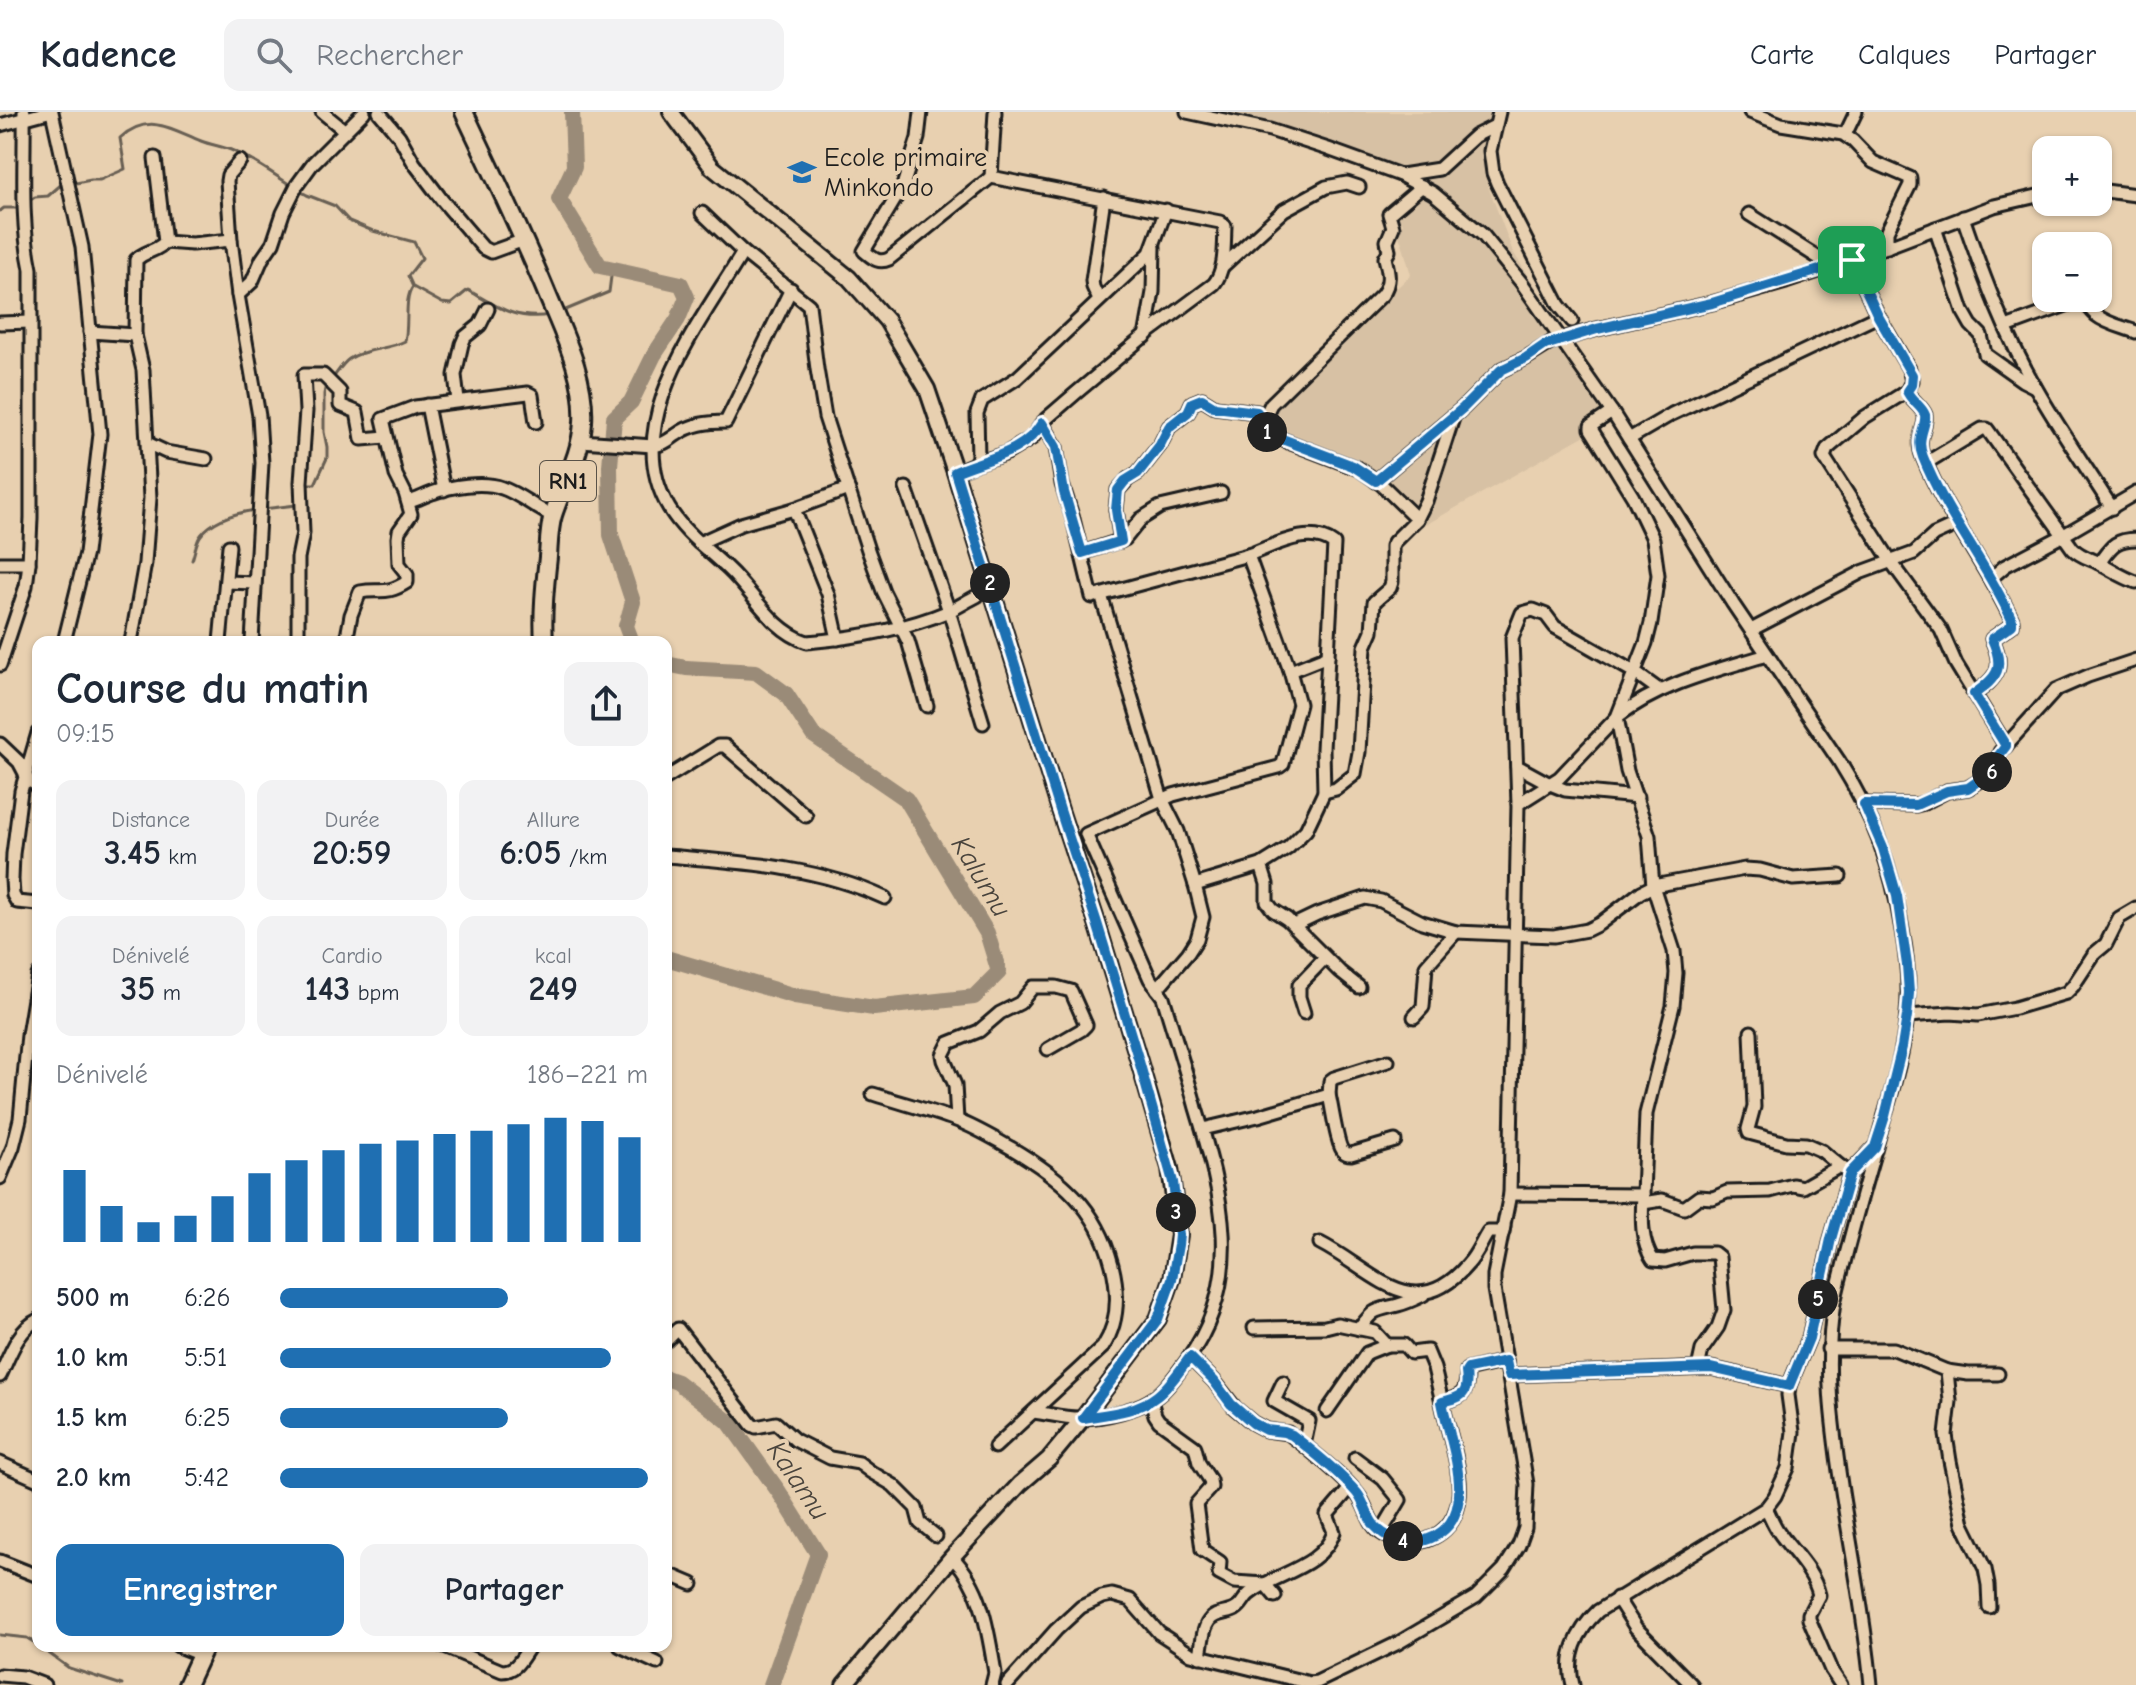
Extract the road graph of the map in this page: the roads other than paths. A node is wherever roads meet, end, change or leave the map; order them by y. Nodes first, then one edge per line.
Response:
1 (50, 112) edge
2 (322, 112) edge
3 (364, 112) edge
4 (379, 112) edge
5 (464, 112) edge
6 (671, 112) edge
7 (921, 112) edge
8 (995, 112) edge
9 (1187, 112) edge
10 (1499, 112) edge
11 (1750, 112) edge
12 (1856, 112) edge
13 (24, 115) edge
14 (0, 125) edge
15 (1495, 126) junction
16 (344, 130) junction
17 (1845, 135) junction
18 (155, 158) dead end
19 (240, 161) dead end
20 (1400, 175) junction
21 (991, 177) junction
22 (1422, 186) junction
23 (1359, 187) dead end
24 (2112, 191) edge
25 (2136, 195) edge
26 (2032, 197) edge
27 (1104, 198) junction
28 (1166, 210) junction
29 (702, 213) dead end
30 (1749, 214) dead end
31 (1963, 217) junction
32 (1935, 228) junction
33 (231, 240) junction
34 (524, 240) junction
35 (165, 242) junction
36 (1154, 246) junction
37 (1887, 247) junction
38 (743, 252) junction
39 (1852, 260) junction
40 (1222, 266) junction
41 (1833, 267) junction
42 (791, 289) junction
43 (238, 295) junction
44 (1099, 300) junction
45 (488, 309) dead end
46 (1878, 316) junction
47 (1547, 320) junction
48 (1572, 321) junction
49 (31, 322) junction
50 (0, 323) edge
51 (2006, 327) junction
52 (1597, 329) junction
53 (90, 332) junction
54 (2136, 332) edge
55 (135, 335) junction
56 (1145, 337) junction
57 (1560, 339) junction
58 (2035, 387) junction
59 (1907, 391) junction
60 (458, 401) junction
61 (427, 405) junction
62 (1262, 411) junction
63 (1612, 412) junction
64 (1454, 416) junction
65 (536, 422) dead end
66 (1042, 423) junction
67 (386, 437) junction
68 (1629, 439) junction
69 (581, 441) junction
70 (149, 444) junction
71 (653, 446) junction
72 (206, 459) dead end
73 (1926, 463) junction
74 (974, 464) junction
75 (955, 472) junction
76 (1376, 481) junction
77 (906, 488) dead end
78 (848, 489) junction
79 (444, 490) junction
80 (1221, 493) dead end
81 (2136, 493) edge
82 (408, 502) junction
83 (2112, 508) junction
84 (794, 509) junction
85 (553, 516) junction
86 (1417, 519) junction
87 (1958, 524) junction
88 (2062, 536) junction
89 (2136, 539) edge
90 (1121, 541) junction
91 (699, 543) junction
92 (229, 546) dead end
93 (1082, 553) junction
94 (1248, 555) junction
95 (0, 563) edge
96 (29, 563) junction
97 (1892, 563) junction
98 (2099, 563) junction
99 (1991, 578) junction
100 (227, 582) junction
101 (2136, 582) edge
102 (254, 583) junction
103 (1101, 595) junction
104 (977, 596) dead end
105 (949, 611) junction
106 (902, 626) junction
107 (1751, 630) junction
108 (65, 636) edge
109 (132, 636) edge
110 (221, 636) edge
111 (252, 636) edge
112 (298, 636) edge
113 (347, 636) edge
114 (544, 636) edge
115 (838, 639) junction
116 (1767, 655) junction
117 (1328, 656) junction
118 (2136, 660) edge
119 (0, 665) edge
120 (1290, 671) junction
121 (1634, 672) junction
122 (1659, 690) junction
123 (1974, 694) junction
124 (927, 706) dead end
125 (1617, 717) junction
126 (983, 723) dead end
127 (0, 744) edge
128 (2006, 746) junction
129 (32, 755) edge
130 (1517, 766) junction
131 (672, 774) edge
132 (26, 775) junction
133 (32, 783) edge
134 (1550, 784) junction
135 (1324, 792) junction
136 (1637, 797) junction
137 (1162, 799) junction
138 (1518, 804) junction
139 (1864, 804) junction
140 (806, 816) dead end
141 (672, 857) edge
142 (1261, 865) junction
143 (1840, 876) dead end
144 (1195, 885) junction
145 (1653, 886) junction
146 (885, 898) dead end
147 (32, 903) edge
148 (2136, 908) edge
149 (1294, 925) junction
150 (1456, 932) junction
151 (1516, 934) junction
152 (1325, 958) junction
153 (1359, 987) dead end
154 (1157, 989) junction
155 (32, 1011) edge
156 (1304, 1013) dead end
157 (1907, 1016) junction
158 (1414, 1017) dead end
159 (1751, 1032) dead end
160 (1048, 1049) dead end
161 (1388, 1061) dead end
162 (873, 1094) dead end
163 (1329, 1095) junction
164 (957, 1120) junction
165 (1203, 1129) junction
166 (1395, 1141) dead end
167 (1875, 1147) junction
168 (1845, 1170) junction
169 (0, 1178) edge
170 (1510, 1194) junction
171 (1643, 1199) junction
172 (1506, 1218) junction
173 (1320, 1243) dead end
174 (1427, 1294) junction
175 (32, 1323) edge
176 (1254, 1328) dead end
177 (1359, 1329) junction
178 (672, 1335) edge
179 (1387, 1345) junction
180 (1828, 1349) junction
181 (1190, 1357) junction
182 (1506, 1361) junction
183 (1698, 1368) junction
184 (1947, 1371) junction
185 (1998, 1374) dead end
186 (1509, 1375) junction
187 (0, 1376) edge
188 (1283, 1382) dead end
189 (1789, 1386) junction
190 (1151, 1400) junction
191 (1442, 1402) junction
192 (1327, 1411) dead end
193 (1034, 1412) junction
194 (1083, 1418) junction
195 (1304, 1445) junction
196 (995, 1447) dead end
197 (1355, 1458) dead end
198 (0, 1463) edge
199 (32, 1477) edge
200 (1351, 1487) junction
201 (1766, 1508) junction
202 (1381, 1532) junction
203 (936, 1536) dead end
204 (952, 1557) junction
205 (0, 1561) edge
206 (32, 1574) edge
207 (672, 1576) edge
208 (692, 1584) dead end
209 (1265, 1584) junction
210 (1275, 1596) dead end
211 (1617, 1598) junction
212 (1989, 1607) dead end
213 (203, 1652) edge
214 (456, 1652) edge
215 (526, 1652) edge
216 (633, 1652) edge
217 (1200, 1657) junction
218 (657, 1663) dead end
219 (0, 1675) edge
220 (26, 1681) edge
221 (1012, 1684) edge
222 (44, 1685) edge
223 (187, 1685) edge
224 (844, 1685) edge
225 (992, 1685) edge
226 (1573, 1685) edge
227 (1692, 1685) edge
228 (1841, 1685) edge
229 (1871, 1685) edge

1 - 13 street
1 - 53 street
2 - 16 street
3 - 16 street
4 - 34 street
5 - 34 highway, RN1
6 - 75 main road
7 - 21 street
8 - 21 street
9 - 20 street
10 - 15 street
11 - 17 street
12 - 17 street
13 - 14 street
13 - 49 street
15 - 20 street
15 - 48 street
16 - 43 street
17 - 37 street
18 - 35 street
19 - 33 street
20 - 22 street
21 - 27 street
22 - 47 street
22 - 62 street
23 - 40 street
24 - 25 street
26 - 31 street
27 - 28 street
27 - 44 street
28 - 36 street
28 - 40 street
29 - 38 street
30 - 41 street
31 - 32 street
31 - 51 street
32 - 37 street
32 - 58 street
33 - 35 street
33 - 43 street
34 - 69 highway, RN1
35 - 55 street
36 - 44 street
36 - 56 street
37 - 39 street
38 - 42 street
38 - 71 street
39 - 41 street
39 - 46 street
40 - 56 street
41 - 52 street
42 - 71 street
42 - 78 street
43 - 102 street
44 - 74 street
45 - 60 street
46 - 59 street
46 - 68 street
47 - 48 street
47 - 57 street
48 - 52 street
49 - 50 street
49 - 96 street
51 - 54 street
51 - 58 street
52 - 57 street
53 - 55 street
53 - 108 street
55 - 70 street
56 - 66 street
57 - 63 street
57 - 64 street
58 - 83 street
59 - 73 street
59 - 97 street
60 - 61 street
60 - 65 street
61 - 67 street
61 - 79 street
62 - 76 street
62 - 90 street
63 - 68 street
63 - 121 street
64 - 76 street
64 - 86 street
66 - 74 street
66 - 93 street
67 - 82 street
67 - 112 street
68 - 107 street
69 - 71 street
69 - 85 highway, RN1
70 - 72 street
70 - 109 street
71 - 91 street
73 - 87 street
73 - 88 street
74 - 75 street
75 - 194 main road
76 - 86 street
77 - 105 street
78 - 84 street
78 - 106 street
79 - 82 street
79 - 85 street
80 - 90 street
81 - 83 street
82 - 113 street
83 - 88 street
84 - 91 street
84 - 115 street
85 - 114 highway, RN1
86 - 135 street
87 - 97 street
87 - 99 street
88 - 98 street
88 - 99 street
89 - 98 street
90 - 93 street
91 - 115 street
92 - 100 street
93 - 103 street
94 - 103 street
94 - 117 street
94 - 120 street
95 - 96 street
96 - 119 street
97 - 107 street
97 - 123 street
98 - 101 street
99 - 123 street
100 - 102 street
100 - 110 street
102 - 111 street
103 - 137 street
104 - 105 street
105 - 106 street
105 - 126 street
106 - 115 street
106 - 124 street
107 - 116 street
116 - 122 street
116 - 139 street
117 - 120 street
117 - 135 street
118 - 128 street
120 - 137 street
121 - 122 street
121 - 125 street
121 - 130 street
122 - 125 street
123 - 128 street
125 - 134 street
125 - 136 street
127 - 132 street
128 - 139 street
129 - 132 street
130 - 134 street
130 - 138 street
131 - 140 street
132 - 133 street
132 - 147 street
134 - 136 street
134 - 138 street
135 - 142 street
136 - 145 street
137 - 144 street
137 - 154 street
138 - 151 street
139 - 157 street
141 - 146 street
142 - 144 street
142 - 149 street
143 - 145 street
144 - 154 street
145 - 151 street
145 - 171 street
148 - 157 street
149 - 150 street
149 - 152 street
150 - 151 street
150 - 158 street
151 - 170 street
152 - 153 street
152 - 156 street
154 - 165 street
155 - 169 street
157 - 167 street
159 - 168 street
160 - 164 street
161 - 163 street
162 - 164 street
163 - 165 street
163 - 166 street
164 - 193 street
165 - 181 street
167 - 168 street
167 - 180 street
168 - 171 street
168 - 189 street
170 - 171 street
170 - 172 street
171 - 183 street
172 - 174 street
172 - 182 street
173 - 174 street
174 - 177 street
175 - 187 street
176 - 177 street
177 - 179 street
178 - 203 street
179 - 191 street
179 - 192 street
180 - 184 street
180 - 229 street
181 - 190 street
181 - 195 street
182 - 186 street
182 - 191 street
183 - 186 street
183 - 189 street
184 - 185 street
184 - 212 street
186 - 217 street
188 - 195 street
189 - 201 street
190 - 194 street
190 - 209 street
191 - 202 street
193 - 194 street
193 - 196 street
194 - 204 main road
195 - 200 street
197 - 202 street
198 - 199 street
200 - 202 street
200 - 209 street
201 - 211 street
201 - 228 street
204 - 224 main road
204 - 225 street
205 - 206 street
207 - 208 street
209 - 210 street
209 - 217 street
211 - 226 street
211 - 227 street
213 - 223 highway
214 - 215 street
216 - 218 street
217 - 221 street
219 - 220 street
220 - 222 street

